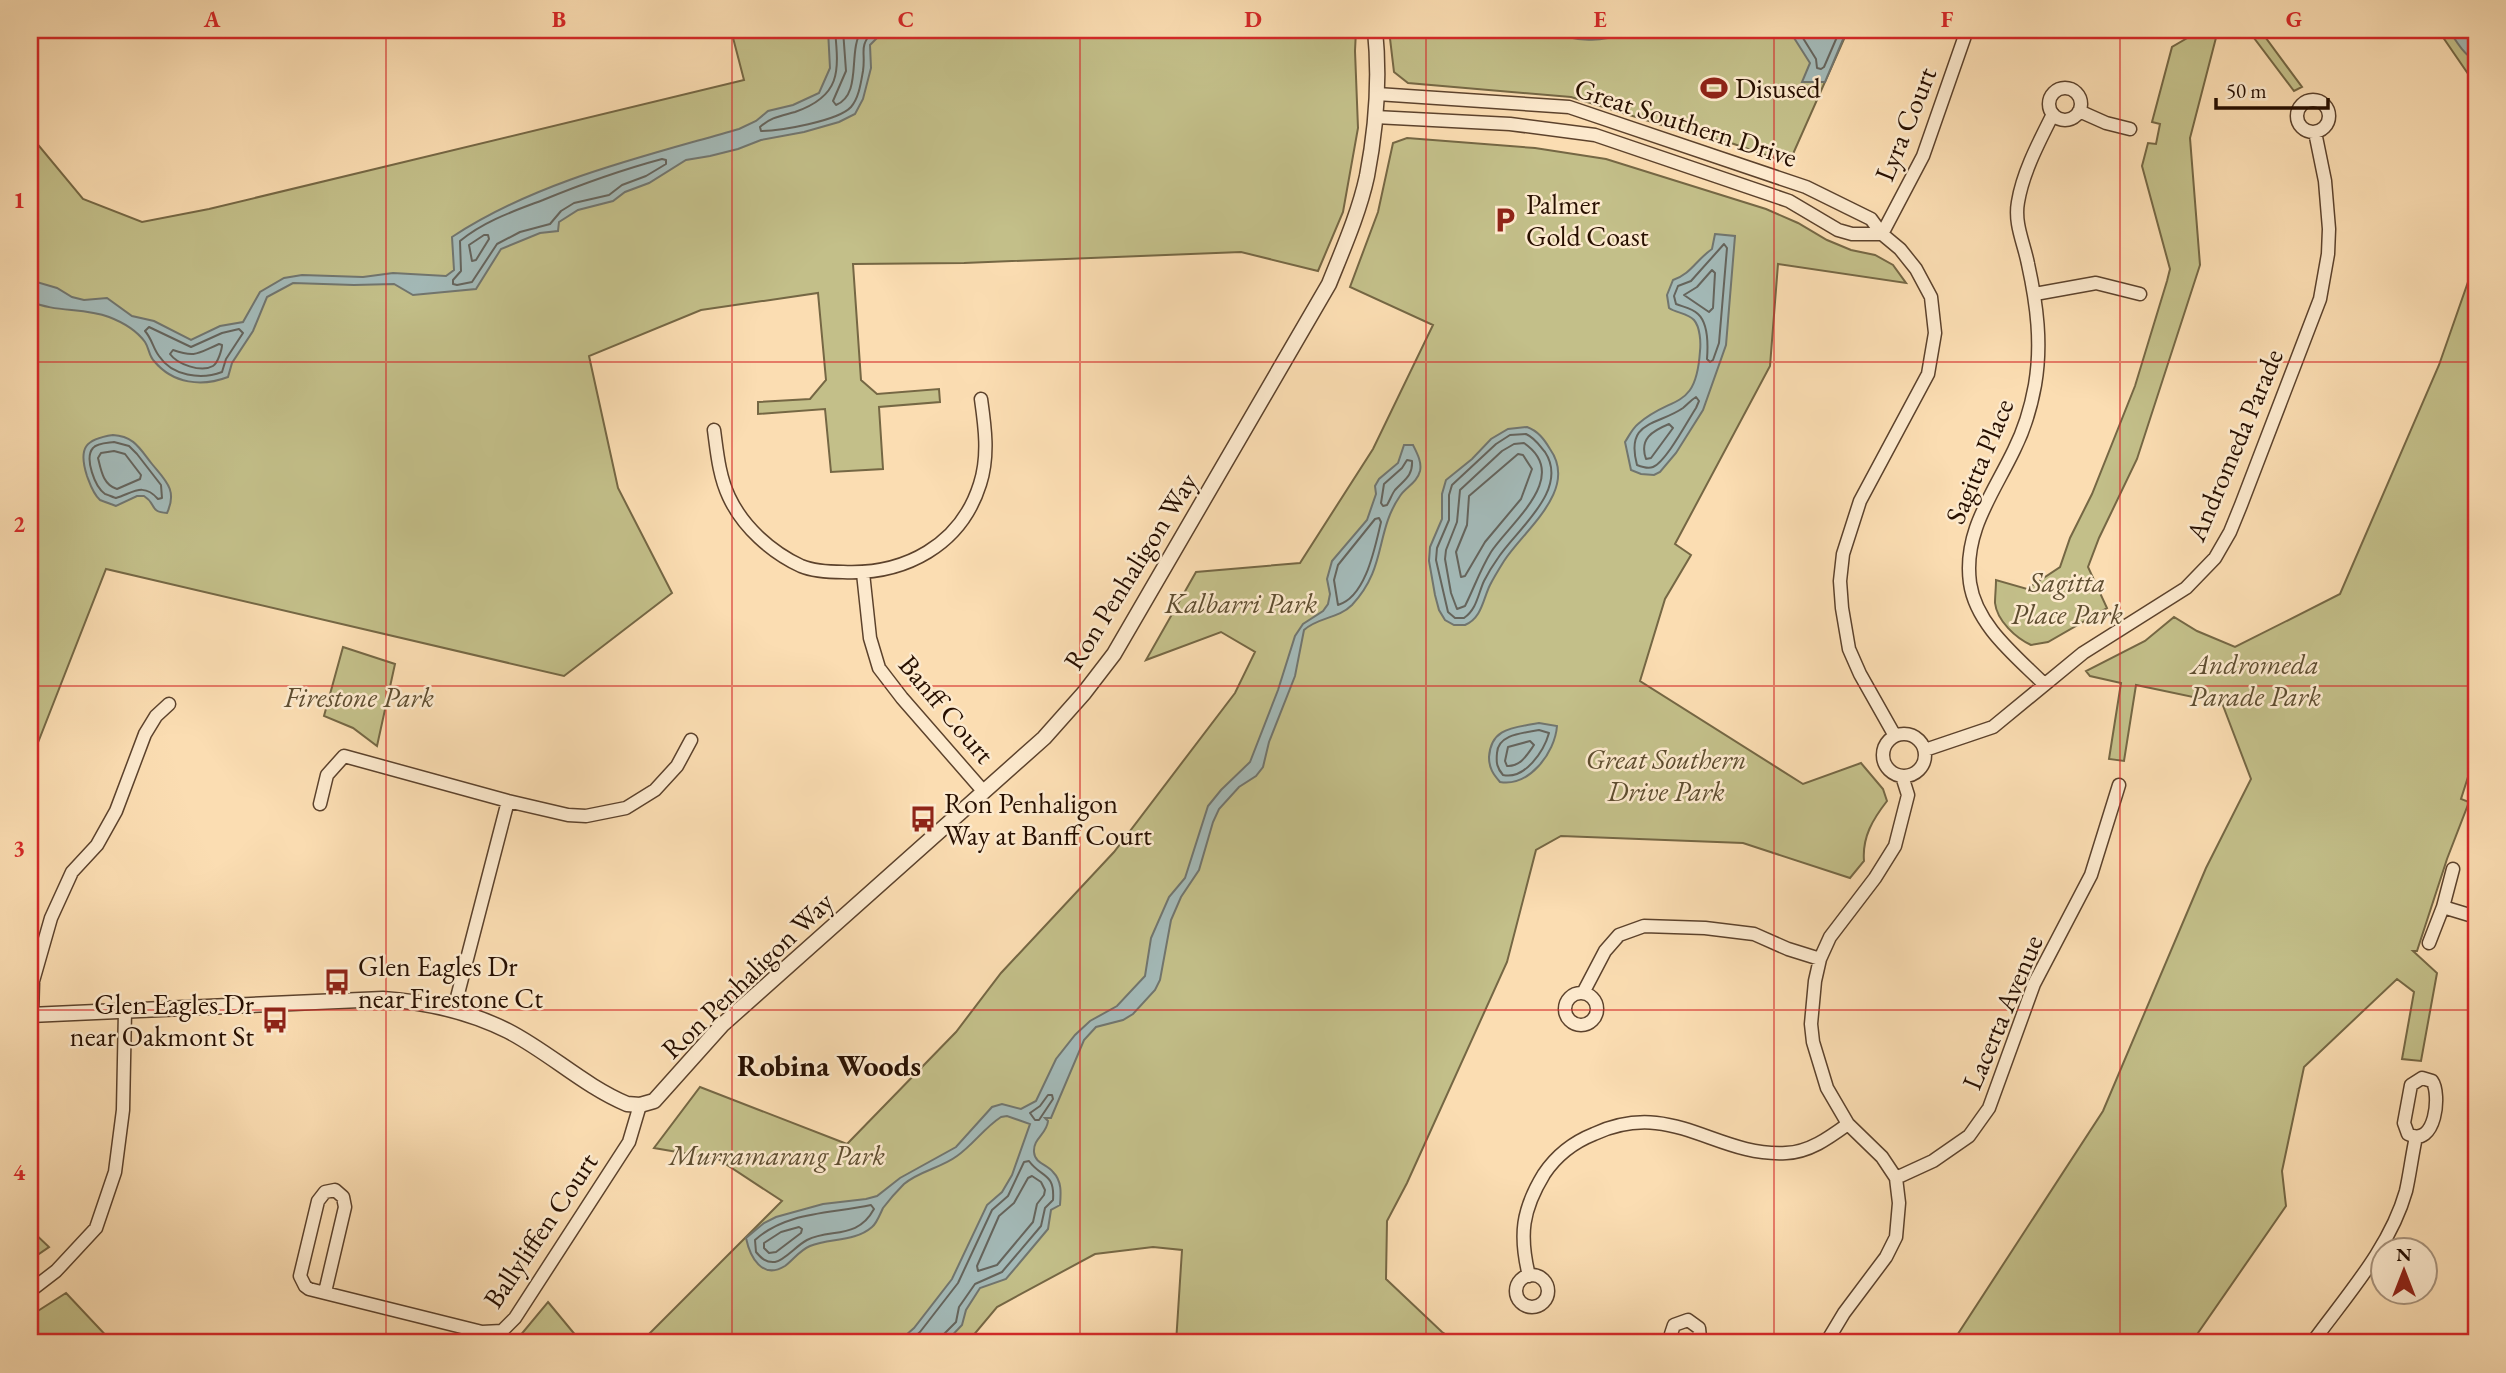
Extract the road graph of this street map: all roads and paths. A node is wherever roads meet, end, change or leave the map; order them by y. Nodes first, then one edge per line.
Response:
1 (1375, 30) edge
2 (1966, 30) edge
3 (1377, 94) junction
4 (2079, 111) junction
5 (2053, 114) junction
6 (1375, 117) junction
7 (2130, 129) dead end
8 (2315, 132) dead end
9 (1882, 234) junction
10 (2140, 294) dead end
11 (2035, 295) junction
12 (981, 399) dead end
13 (714, 430) dead end
14 (863, 573) junction
15 (2044, 684) junction
16 (169, 704) dead end
17 (1895, 736) junction
18 (691, 740) dead end
19 (1924, 750) junction
20 (1902, 776) junction
21 (2119, 785) dead end
22 (984, 792) junction
23 (508, 801) junction
24 (320, 804) dead end
25 (2453, 870) dead end
26 (2443, 906) junction
27 (2476, 917) edge
28 (2429, 943) dead end
29 (1820, 959) junction
30 (1583, 993) dead end
31 (454, 1009) junction
32 (125, 1011) junction
33 (31, 1015) edge
34 (640, 1105) junction
35 (1848, 1124) junction
36 (2416, 1137) dead end
37 (1896, 1178) junction
38 (1529, 1276) dead end
39 (30, 1291) edge
40 (325, 1292) junction
41 (1670, 1342) edge
42 (1699, 1343) edge
43 (1826, 1343) edge
44 (2312, 1343) edge

1 - 3 street, Ron Penhaligon Way
2 - 9 street, Lyra Court
3 - 6 street, Ron Penhaligon Way
3 - 9 street, Great Southern Drive
4 - 5 street
4 - 5 street
4 - 7 street
5 - 11 street, Sagitta Place
6 - 9 street, Great Southern Drive
6 - 22 street, Ron Penhaligon Way
8 - 15 street, Andromeda Parade
9 - 17 street, Great Southern Drive
10 - 11 street
11 - 15 street, Sagitta Place
12 - 14 street
13 - 14 street
14 - 22 street, Banff Court
15 - 19 street, Andromeda Parade
16 - 33 street
17 - 19 street
17 - 20 street
18 - 23 street
19 - 20 street
20 - 29 street
21 - 37 street, Lacerta Avenue
22 - 34 street, Ron Penhaligon Way
23 - 24 street
23 - 31 street
25 - 26 street
26 - 27 street
26 - 28 street
29 - 30 street
29 - 35 street
31 - 32 street
31 - 34 street
32 - 33 street
32 - 39 street
34 - 40 street, Ballyliffen Court
35 - 37 street
35 - 38 street
36 - 44 street
37 - 43 street
40 - 40 street, Ballyliffen Court
41 - 42 street

